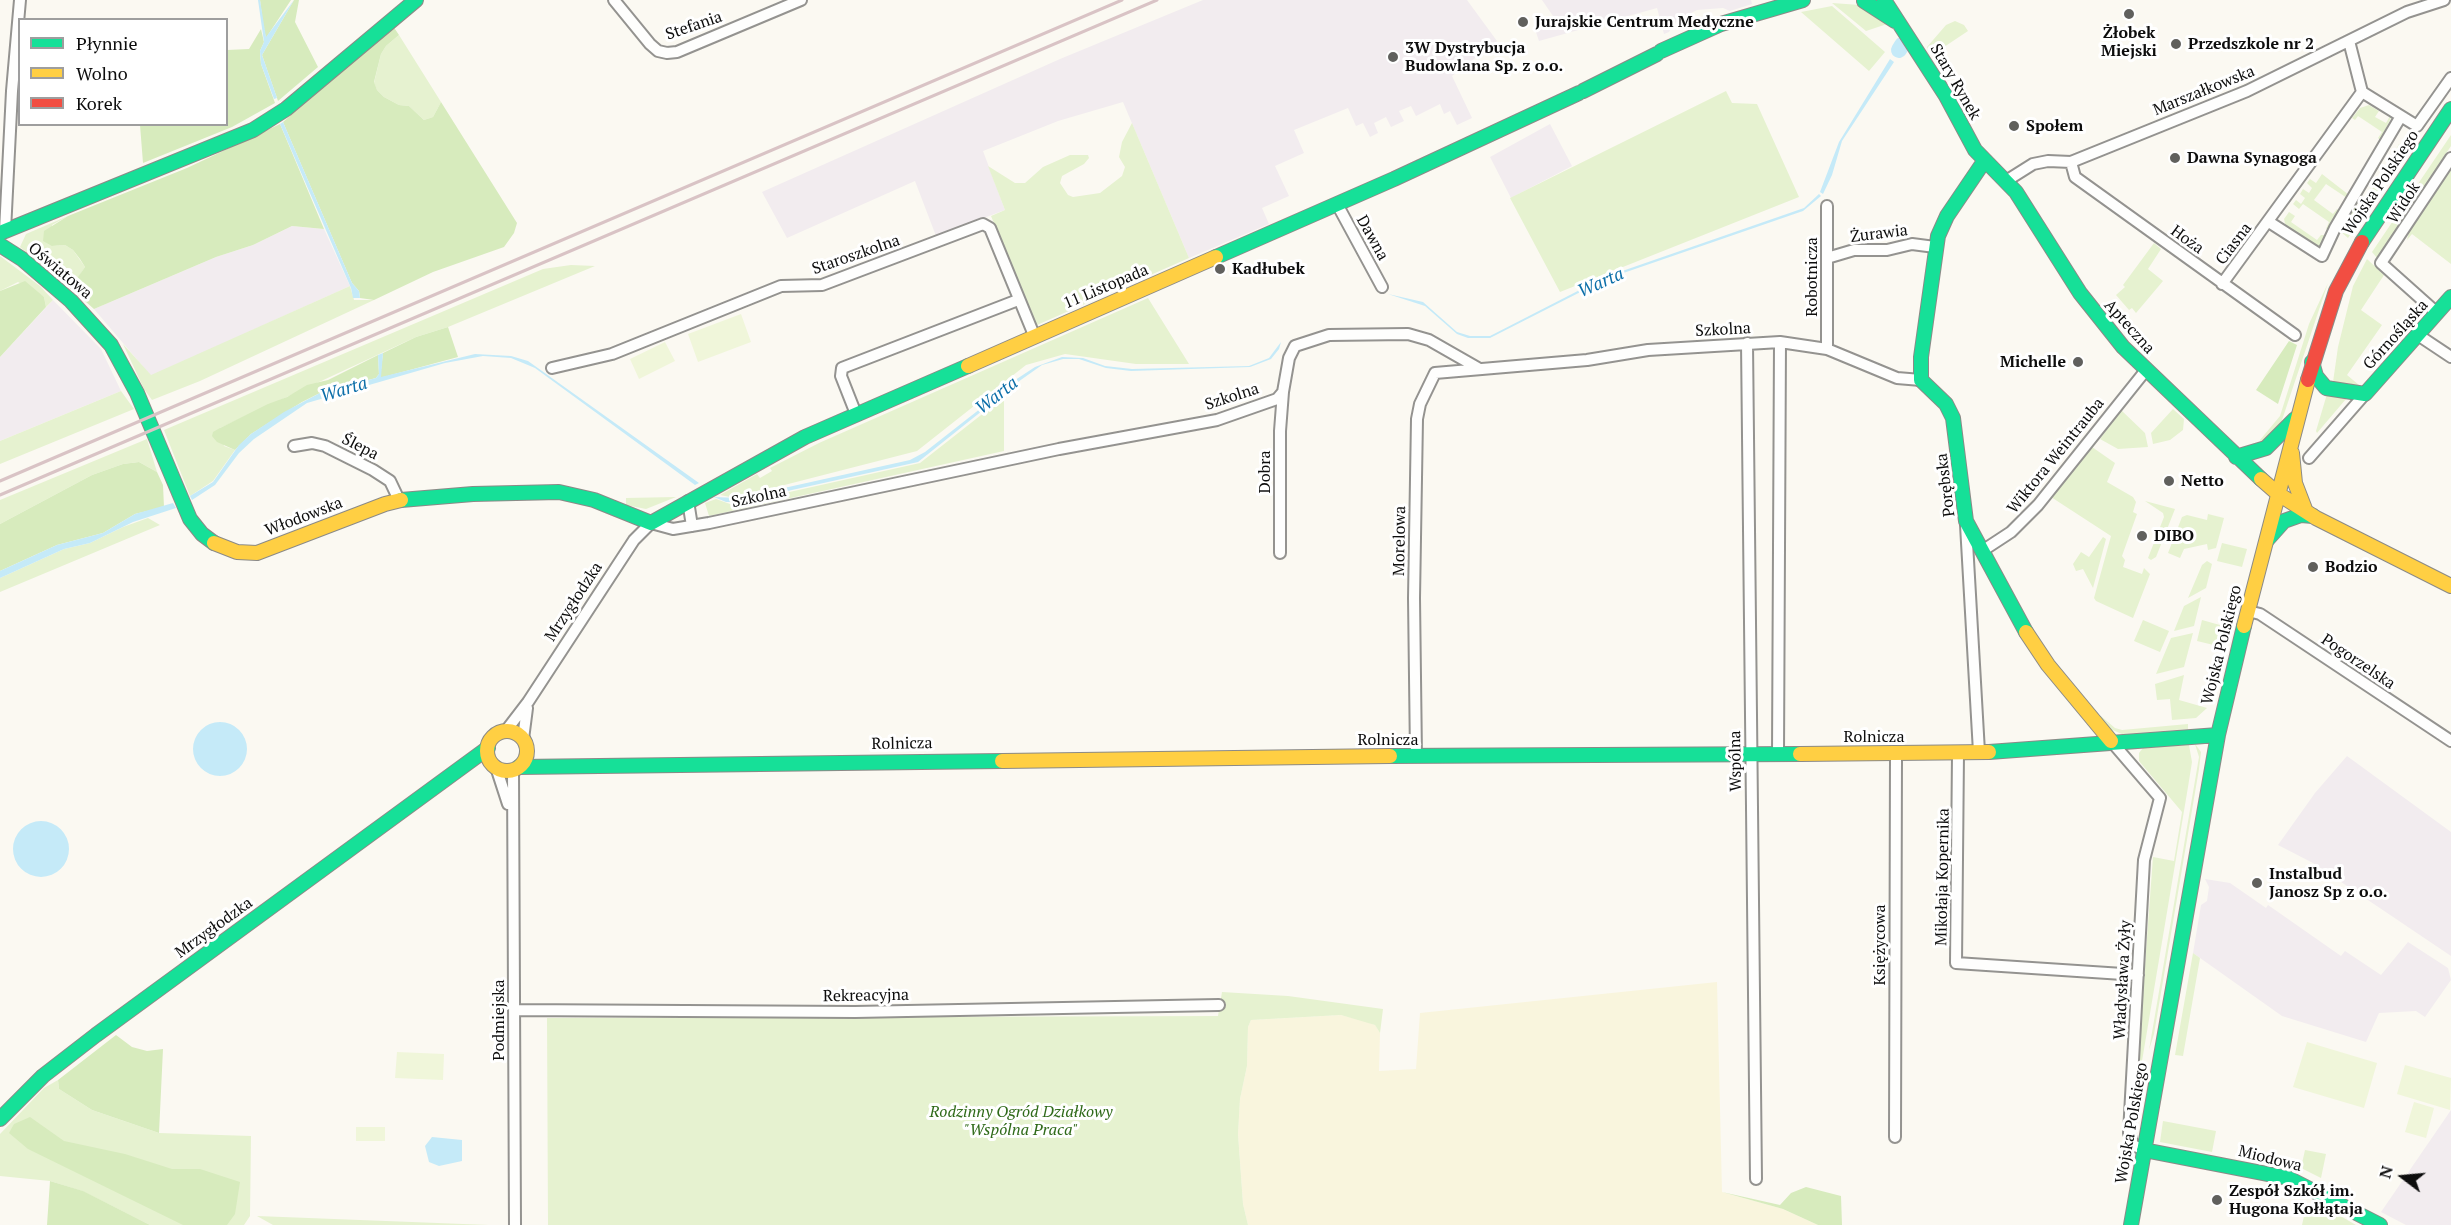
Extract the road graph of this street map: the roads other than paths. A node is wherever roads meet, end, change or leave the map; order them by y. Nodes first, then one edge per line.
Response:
1 (20, 0) edge
2 (416, 0) edge
3 (614, 0) edge
4 (801, 0) edge
5 (1815, 0) edge
6 (1865, 0) edge
7 (2444, 0) edge
8 (1802, 1) edge
9 (1888, 3) edge
10 (18, 18) edge
11 (18, 23) edge
12 (1898, 25) junction
13 (2349, 41) junction
14 (2451, 78) edge
15 (2362, 92) junction
16 (2451, 109) edge
17 (2401, 117) junction
18 (2451, 158) edge
19 (1985, 160) junction
20 (2071, 162) junction
21 (2006, 181) junction
22 (1337, 204) junction
23 (1827, 206) dead end
24 (2269, 222) junction
25 (2, 232) edge
26 (0, 245) edge
27 (1935, 247) junction
28 (1827, 258) junction
29 (2222, 284) junction
30 (1382, 287) dead end
31 (2451, 297) edge
32 (1018, 300) junction
33 (2437, 313) junction
34 (96, 326) joint
35 (1034, 335) junction
36 (2295, 335) dead end
37 (2418, 335) junction
38 (1780, 342) junction
39 (1747, 343) junction
40 (1827, 349) junction
41 (2451, 357) edge
42 (2312, 362) junction
43 (552, 368) dead end
44 (1478, 368) junction
45 (2146, 370) junction
46 (1921, 380) junction
47 (2326, 388) junction
48 (1283, 392) junction
49 (2365, 394) junction
50 (2299, 411) junction
51 (856, 414) junction
52 (2292, 440) junction
53 (294, 446) dead end
54 (2236, 457) junction
55 (2309, 458) dead end
56 (2277, 493) junction
57 (693, 498) junction
58 (399, 500) junction
59 (2311, 515) junction
60 (1966, 521) junction
61 (651, 523) junction
62 (692, 526) junction
63 (2264, 544) junction
64 (1982, 551) junction
65 (1280, 553) dead end
66 (2451, 586) edge
67 (2248, 610) junction
68 (528, 702) junction
69 (505, 732) junction
70 (2218, 735) junction
71 (2111, 741) junction
72 (2451, 741) edge
73 (525, 746) junction
74 (488, 748) junction
75 (1979, 752) junction
76 (1750, 753) junction
77 (1778, 753) junction
78 (1896, 754) junction
79 (1958, 754) junction
80 (1416, 756) junction
81 (557, 765) junction
82 (494, 766) junction
83 (516, 768) junction
84 (455, 772) junction
85 (2158, 807) joint
86 (511, 815) junction
87 (2138, 975) junction
88 (1220, 1005) dead end
89 (514, 1010) junction
90 (0, 1119) edge
91 (1894, 1137) dead end
92 (2144, 1150) junction
93 (1756, 1179) dead end
94 (515, 1225) edge
95 (2131, 1225) edge
96 (2380, 1225) edge

1 - 10 street
2 - 25 street
3 - 4 street, Stefania
5 - 8 street, 11 Listopada
6 - 12 street, Stary Rynek
7 - 13 street, Marszałkowska
8 - 22 street, 11 Listopada
9 - 12 street, Stary Rynek
11 - 25 street
12 - 19 street, Stary Rynek
13 - 15 street
13 - 20 street, Marszałkowska
14 - 17 street
15 - 17 street
15 - 24 street, Ciasna
16 - 42 street, Wojska Polskiego
17 - 24 street
18 - 33 street, Widok
19 - 21 street, Apteczna
19 - 27 street
20 - 21 street, Marszałkowska
20 - 29 street, Hoża
21 - 45 street, Apteczna
22 - 30 street, Dawna
22 - 35 street, 11 Listopada
23 - 28 street, Robotnicza
24 - 29 street, Ciasna
26 - 34 street, Oświatowa
27 - 28 street, Żurawia
27 - 46 street
28 - 40 street, Robotnicza
29 - 36 street, Hoża
31 - 33 street, Górnośląska
32 - 35 street, Staroszkolna
32 - 43 street, Staroszkolna
32 - 51 street
33 - 37 street, Górnośląska
34 - 58 street, Włodowska
35 - 51 street, 11 Listopada
37 - 41 street
37 - 49 street, Górnośląska
38 - 39 street, Szkolna
38 - 40 street, Szkolna
38 - 77 street
39 - 44 street, Szkolna
39 - 76 street, Wspólna
40 - 46 street, Szkolna
42 - 47 street
42 - 50 street, Wojska Polskiego
44 - 48 street, Szkolna
44 - 80 street, Morelowa
45 - 54 street, Apteczna
45 - 64 street, Wiktora Weintrauba
46 - 60 street, Porębska
47 - 49 street, Górnośląska
47 - 50 street
48 - 62 street, Szkolna
48 - 65 street, Dobra
49 - 55 street, Górnośląska
50 - 52 street, Wojska Polskiego
50 - 54 street
51 - 57 street, 11 Listopada
52 - 56 street, Wojska Polskiego
52 - 59 street
53 - 58 street, Ślepa
54 - 56 street, Apteczna
56 - 59 street, Apteczna
56 - 63 street, Wojska Polskiego
57 - 61 street, 11 Listopada
57 - 62 street
58 - 61 street, Włodowska
59 - 63 street
59 - 66 street, Apteczna
60 - 64 street, Porębska
60 - 75 street
61 - 62 street, Szkolna
61 - 68 street, Mrzygłodzka
63 - 67 street, Wojska Polskiego
64 - 71 street, Porębska
67 - 70 street, Wojska Polskiego
67 - 72 street, Pogorzelska
68 - 69 street, Mrzygłodzka
68 - 73 street, Mrzygłodzka
69 - 73 street
69 - 74 street
70 - 71 street, Rolnicza
70 - 92 street, Wojska Polskiego
71 - 75 street, Rolnicza
71 - 85 street, Porębska
73 - 81 street, Rolnicza
73 - 83 street
74 - 82 street
74 - 84 street, Mrzygłodzka
75 - 79 street, Rolnicza
76 - 77 street, Rolnicza
76 - 80 street, Rolnicza
76 - 93 street, Wspólna
77 - 78 street, Rolnicza
78 - 79 street, Rolnicza
78 - 91 street, Księżycowa
79 - 87 street, Mikołaja Kopernika
80 - 81 street, Rolnicza
81 - 83 street, Rolnicza
82 - 83 street
82 - 84 street, Mrzygłodzka
82 - 86 street, Podmiejska
83 - 86 street, Podmiejska
84 - 90 street, Mrzygłodzka
85 - 87 street, Władysława Żyły
86 - 89 street, Podmiejska
87 - 92 street, Władysława Żyły
88 - 89 street, Rekreacyjna
89 - 94 street, Podmiejska
92 - 95 street, Wojska Polskiego
92 - 96 street, Miodowa

